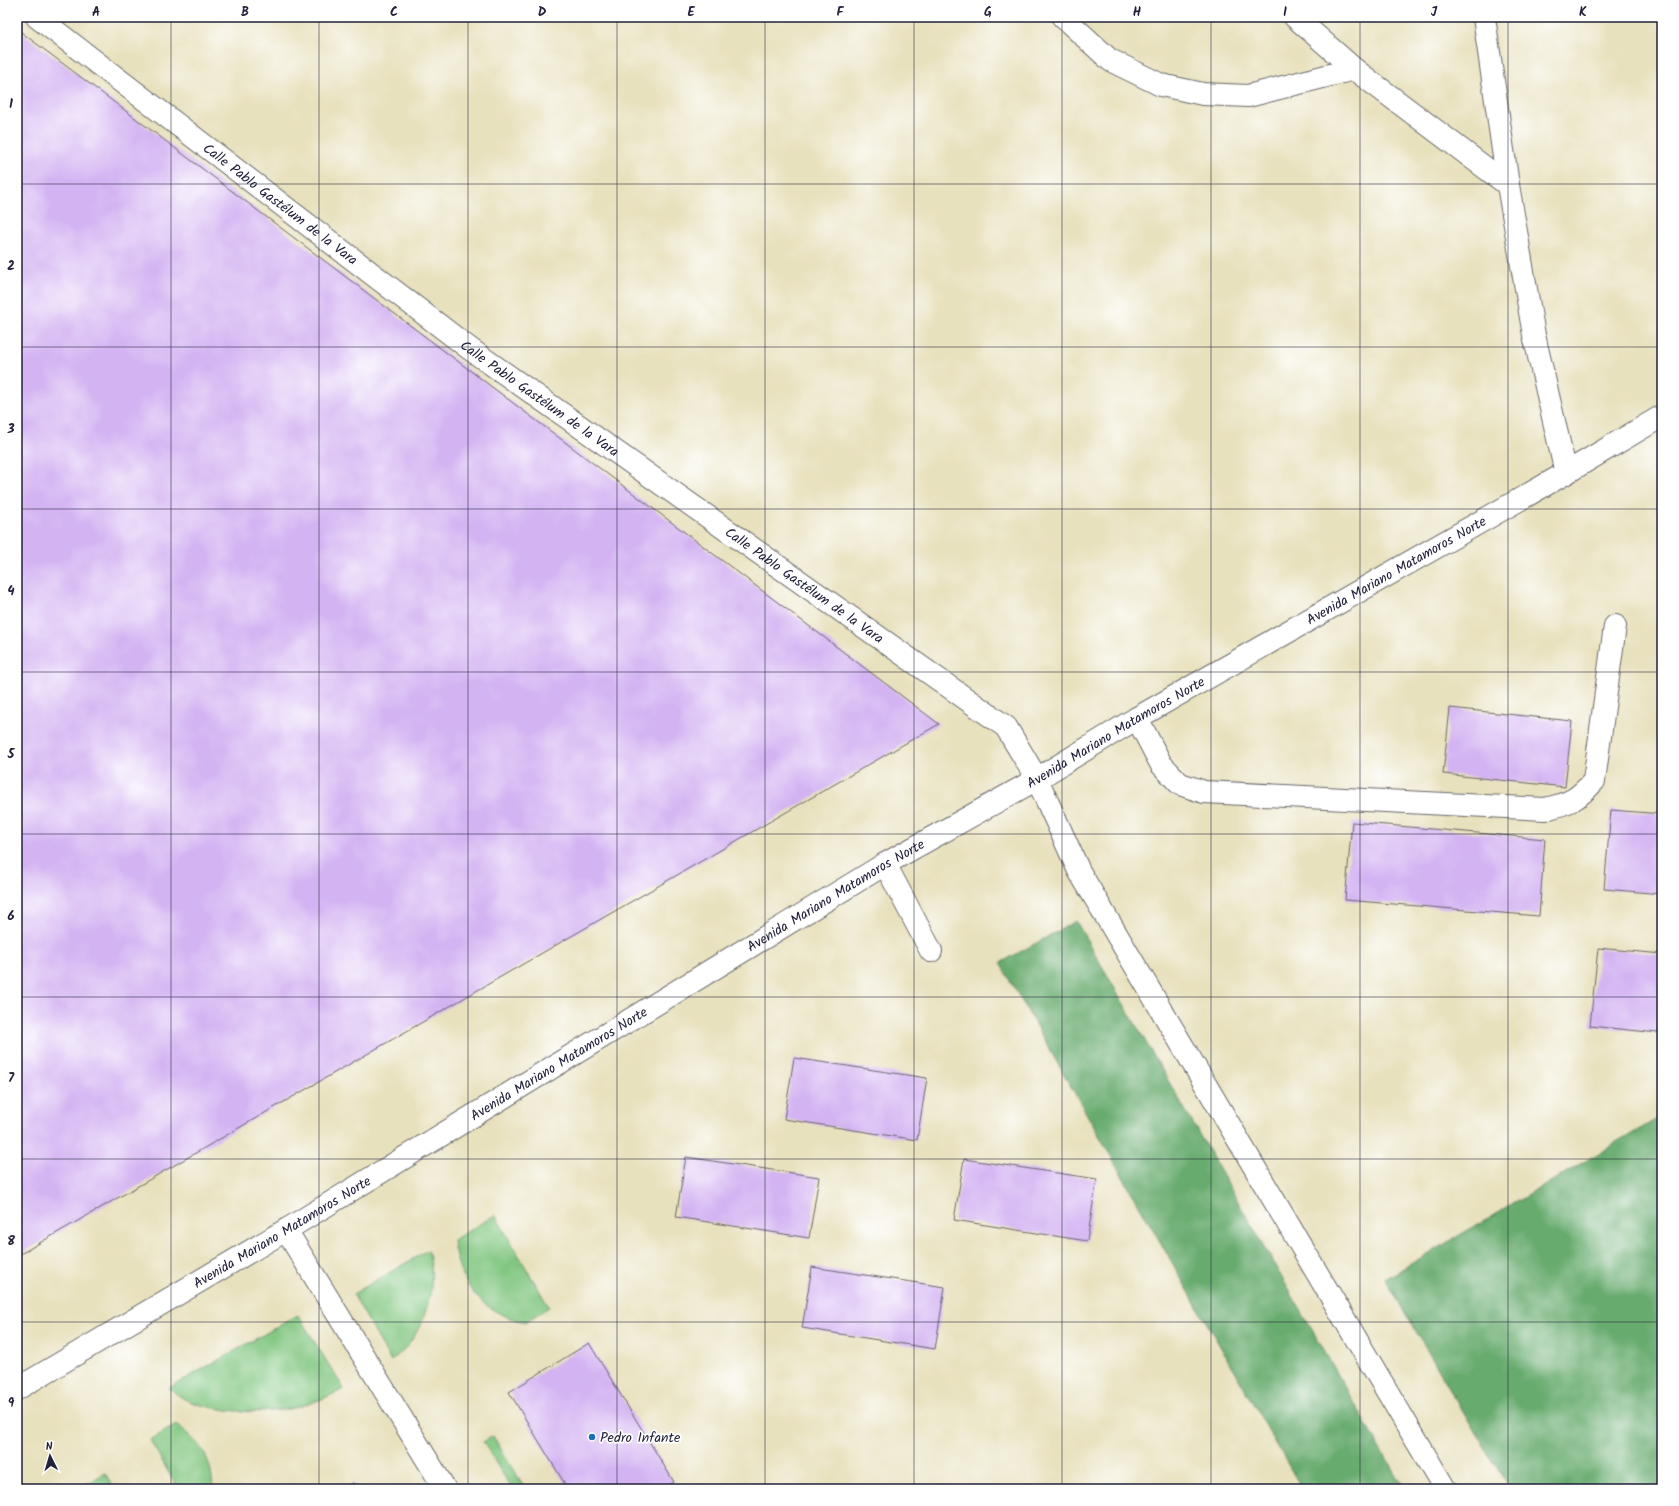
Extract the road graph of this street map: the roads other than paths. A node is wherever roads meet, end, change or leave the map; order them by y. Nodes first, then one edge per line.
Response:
1 (37, 17) edge
2 (1063, 17) edge
3 (1295, 17) edge
4 (1484, 17) edge
5 (1354, 69) junction
6 (1508, 185) junction
7 (1662, 416) edge
8 (1566, 473) junction
9 (1615, 626) dead end
10 (1137, 718) junction
11 (1037, 779) junction
12 (885, 864) junction
13 (931, 951) dead end
14 (286, 1230) junction
15 (17, 1389) edge
16 (445, 1489) edge
17 (1445, 1489) edge

1 - 11 street, Calle Pablo Gastélum de la Vara
2 - 5 street
3 - 5 street
4 - 6 street
5 - 6 street
6 - 8 street
7 - 8 street, Avenida Mariano Matamoros Norte
8 - 10 street, Avenida Mariano Matamoros Norte
9 - 10 street
10 - 11 street, Avenida Mariano Matamoros Norte
11 - 12 street, Avenida Mariano Matamoros Norte
11 - 17 street, Calle Pablo Gastélum de la Vara
12 - 13 street
12 - 14 street, Avenida Mariano Matamoros Norte
14 - 15 street, Avenida Mariano Matamoros Norte
14 - 16 street

